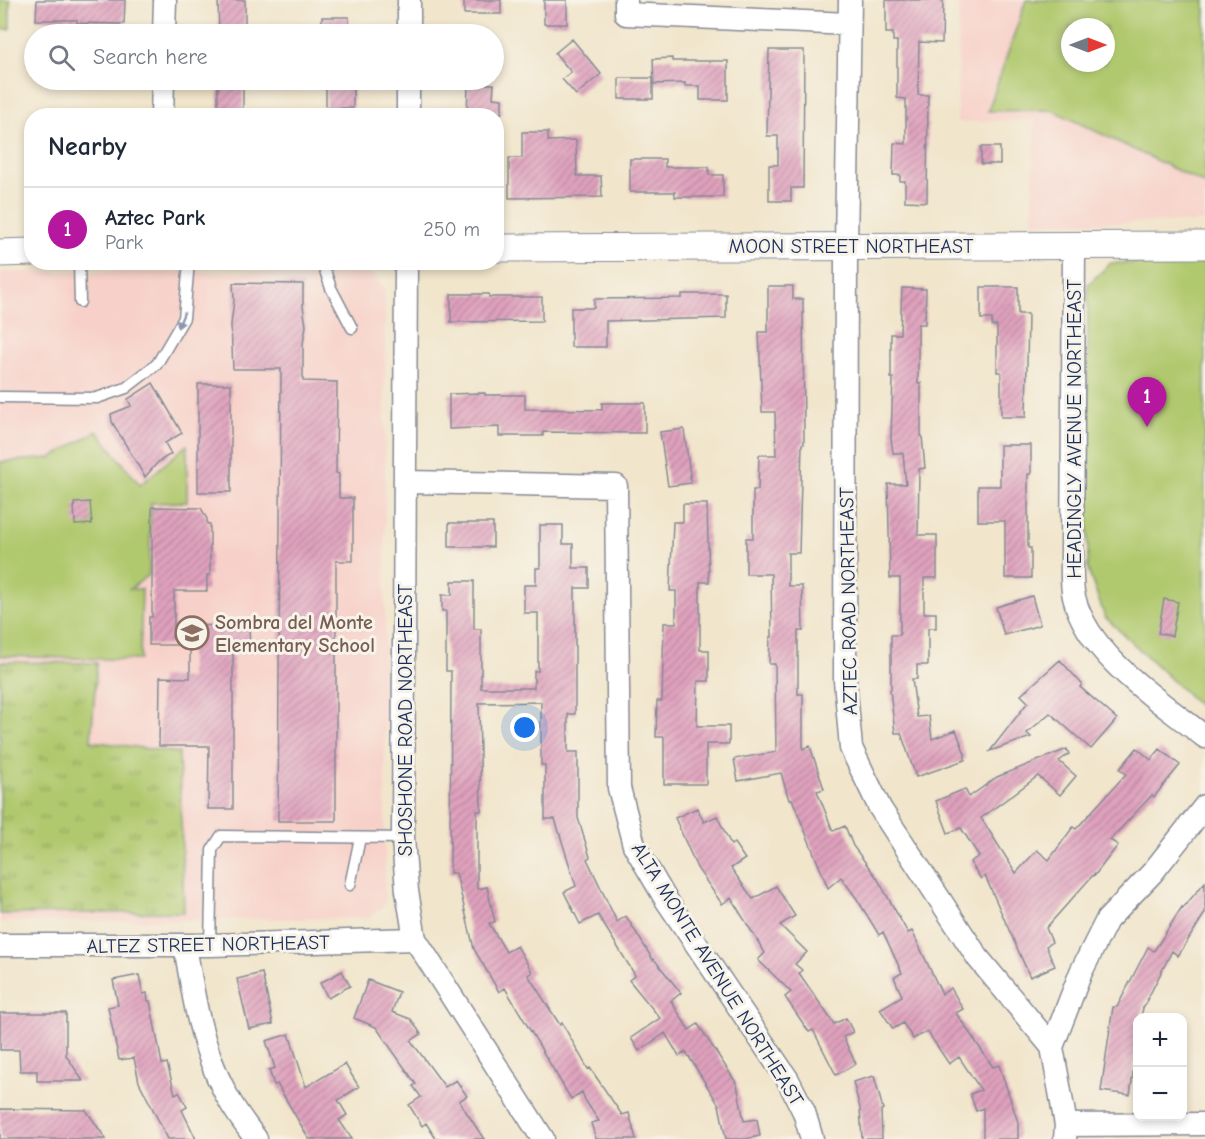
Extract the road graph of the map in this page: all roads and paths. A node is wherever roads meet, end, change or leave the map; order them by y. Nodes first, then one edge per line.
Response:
1 (165, 0) edge
2 (409, 0) edge
3 (626, 0) edge
4 (850, 0) edge
5 (164, 24) edge
6 (409, 24) edge
7 (849, 24) junction
8 (163, 90) edge
9 (408, 90) edge
10 (162, 108) edge
11 (408, 108) edge
12 (1205, 245) edge
13 (846, 246) junction
14 (1074, 246) junction
15 (504, 248) edge
16 (24, 252) edge
17 (0, 253) edge
18 (79, 270) edge
19 (188, 270) edge
20 (325, 270) edge
21 (406, 270) edge
22 (80, 302) dead end
23 (352, 328) dead end
24 (0, 398) edge
25 (406, 482) junction
26 (1205, 737) edge
27 (1205, 806) edge
28 (360, 838) junction
29 (403, 838) junction
30 (350, 885) dead end
31 (415, 939) junction
32 (0, 945) edge
33 (185, 945) junction
34 (210, 945) junction
35 (1052, 1047) junction
36 (1205, 1124) edge
37 (1066, 1132) edge
38 (256, 1139) edge
39 (543, 1139) edge
40 (812, 1139) edge

1 - 5 street
2 - 6 street
3 - 7 street
4 - 7 street, AZTEC ROAD NORTHEAST
7 - 13 street, AZTEC ROAD NORTHEAST
8 - 10 street
9 - 11 street
12 - 14 street, MOON STREET NORTHEAST
13 - 14 street, MOON STREET NORTHEAST
13 - 15 street, MOON STREET NORTHEAST
13 - 35 street, AZTEC ROAD NORTHEAST
14 - 26 street, HEADINGLY AVENUE NORTHEAST
16 - 17 street
18 - 22 lane
19 -> 24 lane
20 - 23 lane
21 - 25 street, SHOSHONE ROAD NORTHEAST
25 - 29 street, SHOSHONE ROAD NORTHEAST
25 - 40 street, ALTA MONTE AVENUE NORTHEAST
27 - 35 street
28 - 29 lane
28 - 30 lane
28 - 34 lane
29 - 31 street, SHOSHONE ROAD NORTHEAST
31 - 34 street, ALTEZ STREET NORTHEAST
31 - 39 street, SHOSHONE ROAD NORTHEAST
32 - 33 street, ALTEZ STREET NORTHEAST
33 - 34 street, ALTEZ STREET NORTHEAST
33 - 38 street
35 - 37 street, AZTEC ROAD NORTHEAST
36 - 37 street

